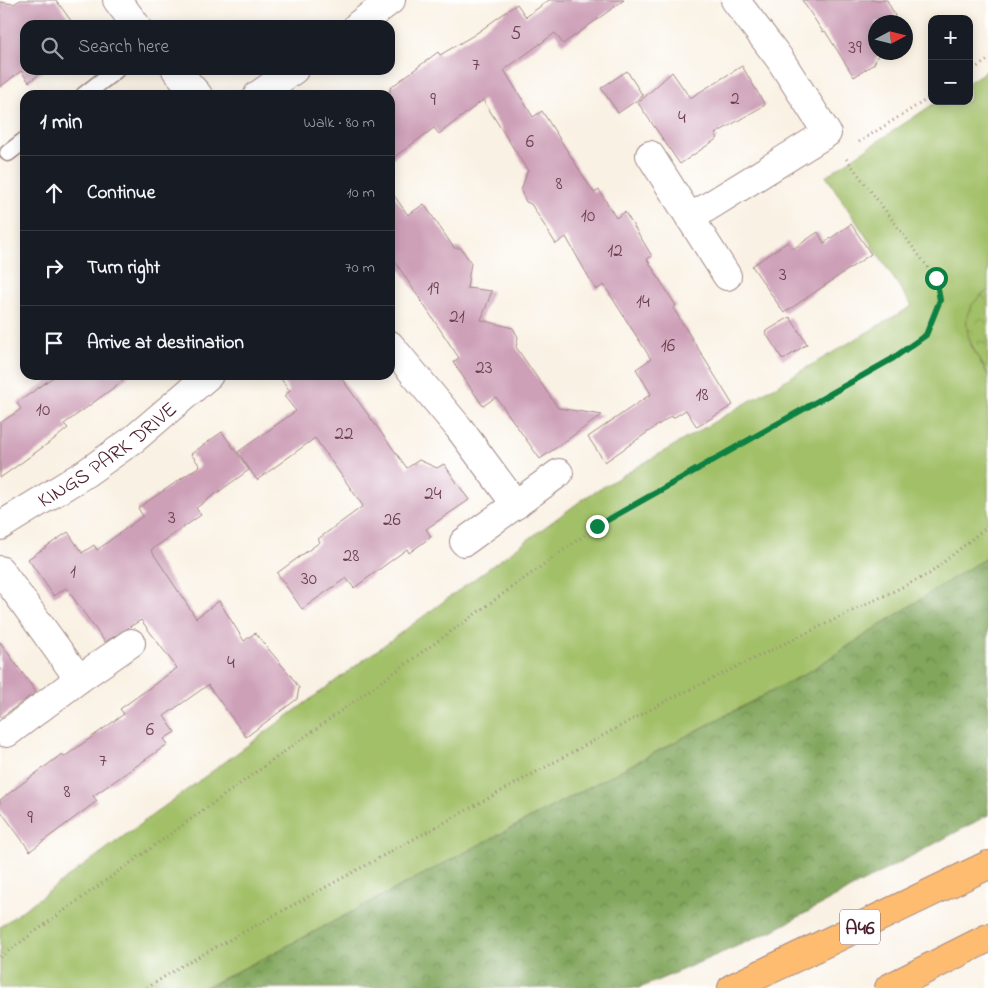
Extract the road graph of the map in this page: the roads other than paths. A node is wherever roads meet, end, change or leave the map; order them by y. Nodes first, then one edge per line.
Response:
1 (117, 0) edge
2 (390, 0) edge
3 (735, 0) edge
4 (132, 20) edge
5 (364, 20) edge
6 (110, 75) edge
7 (180, 75) edge
8 (287, 75) edge
9 (90, 90) edge
10 (194, 90) edge
11 (265, 90) edge
12 (20, 144) edge
13 (8, 153) dead end
14 (650, 155) dead end
15 (690, 218) junction
16 (727, 276) dead end
17 (395, 351) edge
18 (203, 380) edge
19 (559, 473) dead end
20 (516, 504) junction
21 (0, 526) edge
22 (464, 542) dead end
23 (0, 570) edge
24 (131, 643) dead end
25 (79, 678) junction
26 (7, 733) dead end
27 (988, 865) edge
28 (988, 938) edge
29 (732, 988) edge
30 (889, 988) edge

1 - 4 street
2 - 5 street
3 - 15 street
6 - 9 lane
7 - 10 street
8 - 11 street
12 - 13 lane
14 - 15 street
15 - 16 street
17 - 20 street
18 - 21 street, KINGS PARK DRIVE
19 - 20 street
20 - 22 street
23 - 25 street
24 - 25 street
25 - 26 street
27 - 29 highway, A46
28 - 30 highway

